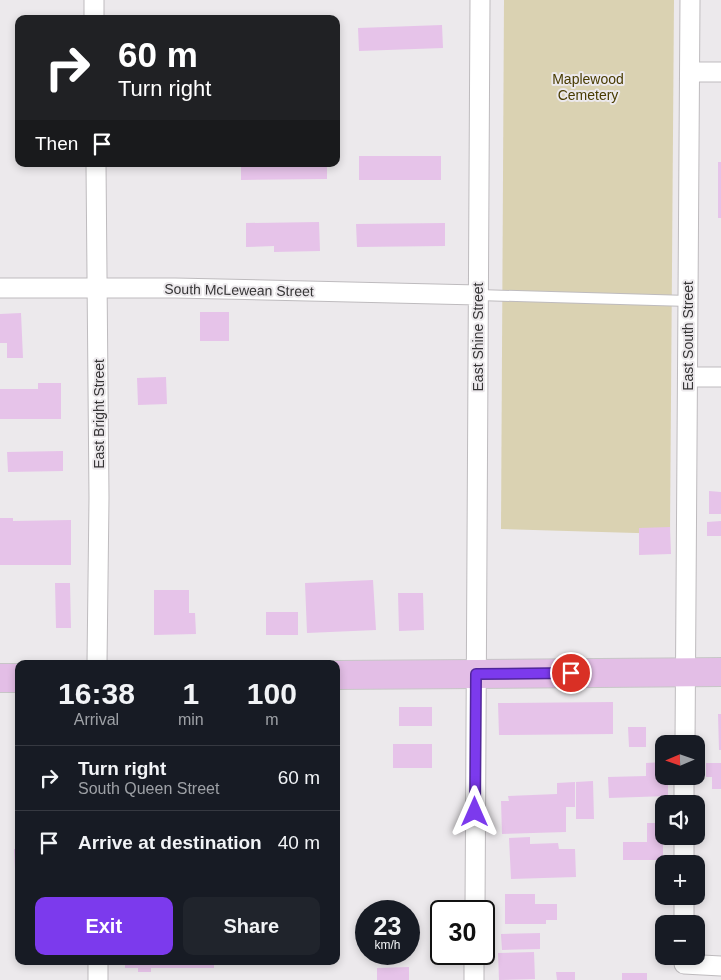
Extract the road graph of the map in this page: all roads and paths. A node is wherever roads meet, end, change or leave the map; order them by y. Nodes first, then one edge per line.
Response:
1 (94, 0) edge
2 (480, 0) edge
3 (690, 0) edge
4 (94, 15) edge
5 (690, 72) junction
6 (721, 72) edge
7 (96, 167) edge
8 (0, 288) edge
9 (98, 288) junction
10 (478, 295) junction
11 (689, 301) junction
12 (688, 377) junction
13 (721, 377) edge
14 (97, 660) edge
15 (721, 672) edge
16 (685, 673) junction
17 (476, 674) junction
18 (340, 675) edge
19 (0, 678) edge
20 (15, 678) edge
21 (685, 735) edge
22 (475, 900) edge
23 (98, 965) edge
24 (474, 965) edge
25 (721, 966) edge
26 (683, 967) edge
27 (98, 980) edge
28 (474, 980) edge

1 - 4 street
2 - 10 street, East Shine Street
3 - 5 street, East South Street
5 - 6 street
5 - 11 street, East South Street
7 - 9 street, East Bright Street
8 - 9 street, South McLewean Street
9 - 10 street, South McLewean Street
9 - 14 street, East Bright Street
10 - 11 lane
10 - 17 street, East Shine Street
11 - 12 street, East South Street
12 - 13 street
12 - 16 street, East South Street
15 - 16 main road
16 - 17 main road
16 - 21 street, East South Street
17 - 18 main road
17 - 22 street, East Shine Street
19 - 20 main road
23 - 27 street
24 - 28 street
25 - 26 street

